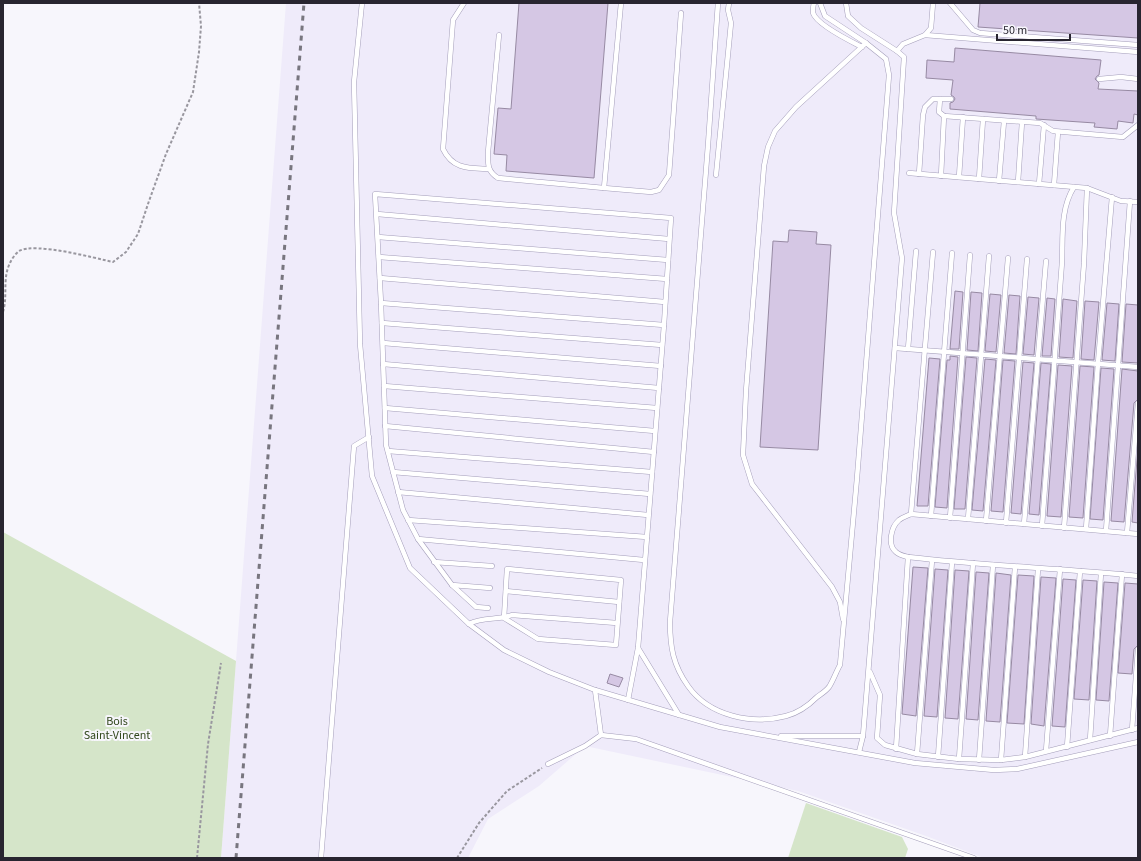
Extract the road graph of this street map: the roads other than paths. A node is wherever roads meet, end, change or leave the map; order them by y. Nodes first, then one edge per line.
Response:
1 (362, 3) edge
2 (464, 3) edge
3 (621, 3) edge
4 (718, 3) edge
5 (729, 3) edge
6 (814, 3) edge
7 (820, 3) edge
8 (846, 3) edge
9 (933, 3) edge
10 (950, 3) edge
11 (681, 13) dead end
12 (925, 34) junction
13 (499, 35) dead end
14 (866, 43) junction
15 (1138, 45) edge
16 (862, 47) junction
17 (896, 51) junction
18 (1138, 52) edge
19 (1099, 79) dead end
20 (1138, 79) edge
21 (940, 99) junction
22 (951, 99) dead end
23 (944, 116) junction
24 (964, 118) junction
25 (983, 119) junction
26 (1004, 121) junction
27 (1022, 122) junction
28 (1138, 125) edge
29 (1044, 126) junction
30 (1058, 132) junction
31 (490, 169) junction
32 (909, 174) dead end
33 (919, 174) junction
34 (716, 175) dead end
35 (941, 176) junction
36 (959, 177) junction
37 (979, 179) junction
38 (999, 181) junction
39 (1018, 182) junction
40 (1039, 184) junction
41 (1054, 185) junction
42 (1074, 187) junction
43 (604, 188) junction
44 (1087, 188) junction
45 (1112, 198) junction
46 (1130, 202) junction
47 (1138, 202) edge
48 (377, 214) junction
49 (378, 237) junction
50 (669, 238) junction
51 (916, 250) dead end
52 (933, 252) dead end
53 (952, 253) dead end
54 (970, 255) dead end
55 (989, 256) dead end
56 (379, 257) junction
57 (1008, 258) dead end
58 (1027, 259) dead end
59 (668, 260) junction
60 (1046, 261) dead end
61 (380, 278) junction
62 (667, 279) junction
63 (665, 302) junction
64 (381, 303) junction
65 (382, 323) junction
66 (664, 325) junction
67 (383, 343) junction
68 (662, 345) junction
69 (895, 348) junction
70 (908, 349) junction
71 (924, 350) junction
72 (944, 352) junction
73 (962, 353) junction
74 (981, 354) junction
75 (1000, 356) junction
76 (1019, 357) junction
77 (1038, 359) junction
78 (1055, 360) junction
79 (1077, 362) junction
80 (1098, 363) junction
81 (383, 364) junction
82 (1119, 365) junction
83 (660, 366) junction
84 (1138, 366) edge
85 (384, 386) junction
86 (659, 388) junction
87 (1138, 403) edge
88 (385, 408) junction
89 (657, 408) junction
90 (385, 426) junction
91 (655, 431) junction
92 (369, 437) junction
93 (388, 451) junction
94 (654, 452) junction
95 (393, 472) junction
96 (652, 472) junction
97 (398, 492) junction
98 (650, 494) junction
99 (911, 514) junction
100 (648, 515) junction
101 (931, 516) junction
102 (950, 518) junction
103 (968, 519) junction
104 (408, 520) junction
105 (986, 521) junction
106 (1006, 523) junction
107 (1024, 524) junction
108 (1042, 526) junction
109 (1064, 528) junction
110 (1086, 530) junction
111 (1106, 531) junction
112 (1127, 533) junction
113 (1138, 534) edge
114 (646, 537) junction
115 (418, 539) junction
116 (908, 558) junction
117 (644, 560) junction
118 (932, 560) junction
119 (434, 562) junction
120 (952, 562) junction
121 (973, 563) junction
122 (993, 564) junction
123 (492, 566) dead end
124 (1014, 567) junction
125 (1038, 569) junction
126 (1060, 569) junction
127 (1080, 570) junction
128 (1101, 573) junction
129 (1122, 574) junction
130 (1138, 576) edge
131 (452, 585) junction
132 (490, 588) dead end
133 (506, 591) junction
134 (619, 602) junction
135 (488, 608) dead end
136 (504, 618) junction
137 (617, 623) junction
138 (844, 623) junction
139 (469, 624) junction
140 (638, 648) junction
141 (1138, 649) edge
142 (869, 670) junction
143 (595, 690) junction
144 (628, 700) junction
145 (679, 715) junction
146 (1138, 728) edge
147 (1132, 730) junction
148 (601, 735) junction
149 (769, 736) junction
150 (863, 736) junction
151 (1110, 736) junction
152 (1090, 740) junction
153 (1138, 742) edge
154 (1068, 747) junction
155 (896, 749) junction
156 (1046, 751) junction
157 (859, 752) junction
158 (917, 754) junction
159 (938, 757) junction
160 (1025, 757) junction
161 (959, 759) junction
162 (979, 760) junction
163 (1001, 760) junction
164 (548, 764) road end
165 (321, 858) edge
166 (974, 858) edge

1 - 92 lane
2 - 31 lane
3 - 43 lane
4 - 138 lane
5 - 34 lane
6 - 16 lane
7 - 14 lane
8 - 17 lane
9 - 12 lane
10 - 15 lane
11 - 43 lane
12 - 17 lane
12 - 18 lane
13 - 31 lane
14 - 16 lane
14 - 138 lane
16 - 138 lane
17 - 69 lane
19 - 20 lane
21 - 22 lane
21 - 23 lane
21 - 33 lane
23 - 24 lane
23 - 35 lane
24 - 25 lane
24 - 36 lane
25 - 26 lane
25 - 37 lane
26 - 27 lane
26 - 38 lane
27 - 29 lane
27 - 39 lane
28 - 30 lane
29 - 30 lane
29 - 40 lane
30 - 41 lane
31 - 43 lane
32 - 33 lane
33 - 35 lane
35 - 36 lane
36 - 37 lane
37 - 38 lane
38 - 39 lane
39 - 40 lane
40 - 41 lane
41 - 42 lane
42 - 44 lane
42 - 78 lane
44 - 45 lane
44 - 79 lane
45 - 46 lane
45 - 80 lane
46 - 47 lane
46 - 82 lane
48 - 49 lane
48 - 50 lane
48 - 50 lane
49 - 56 lane
49 - 59 lane
50 - 59 lane
51 - 70 lane
52 - 71 lane
53 - 72 lane
54 - 73 lane
55 - 74 lane
56 - 61 lane
56 - 62 lane
57 - 75 lane
58 - 76 lane
59 - 62 lane
60 - 77 lane
61 - 63 lane
61 - 64 lane
62 - 63 lane
63 - 66 lane
64 - 65 lane
64 - 66 lane
65 - 67 lane
65 - 68 lane
66 - 68 lane
67 - 81 lane
67 - 83 lane
68 - 83 lane
69 - 70 lane
69 - 142 lane
70 - 71 lane
71 - 72 lane
71 - 99 lane
72 - 73 lane
72 - 101 lane
73 - 74 lane
73 - 102 lane
74 - 75 lane
74 - 103 lane
75 - 76 lane
75 - 105 lane
76 - 77 lane
76 - 106 lane
77 - 78 lane
77 - 107 lane
78 - 79 lane
78 - 108 lane
79 - 80 lane
79 - 109 lane
80 - 82 lane
80 - 110 lane
81 - 85 lane
81 - 86 lane
82 - 84 lane
82 - 111 lane
83 - 86 lane
85 - 88 lane
85 - 89 lane
86 - 89 lane
87 - 112 lane
88 - 90 lane
88 - 91 lane
89 - 91 lane
90 - 93 lane
90 - 94 lane
91 - 94 lane
92 - 139 lane
92 - 165 lane
93 - 95 lane
93 - 96 lane
94 - 96 lane
95 - 97 lane
95 - 98 lane
96 - 98 lane
97 - 100 lane
97 - 104 lane
98 - 100 lane
99 - 101 lane
99 - 116 lane
100 - 114 lane
101 - 102 lane
102 - 103 lane
103 - 105 lane
104 - 114 lane
104 - 115 lane
105 - 106 lane
106 - 107 lane
107 - 108 lane
108 - 109 lane
109 - 110 lane
110 - 111 lane
111 - 112 lane
112 - 113 lane
114 - 117 lane
115 - 117 lane
115 - 119 lane
116 - 118 lane
116 - 155 lane
117 - 140 lane
118 - 120 lane
118 - 158 lane
119 - 123 lane
119 - 131 lane
120 - 121 lane
120 - 159 lane
121 - 122 lane
121 - 161 lane
122 - 124 lane
122 - 162 lane
124 - 125 lane
124 - 163 lane
125 - 126 lane
125 - 160 lane
126 - 127 lane
126 - 156 lane
127 - 128 lane
127 - 154 lane
128 - 129 lane
128 - 152 lane
129 - 130 lane
129 - 151 lane
131 - 132 lane
131 - 135 lane
133 - 134 lane
133 - 134 lane
133 - 136 lane
134 - 137 lane
136 - 137 lane
136 - 137 lane
136 - 139 lane
139 - 143 lane
140 - 144 lane
140 - 145 lane
141 - 147 lane
142 - 150 lane
142 - 155 lane
143 - 144 lane
143 - 148 lane
144 - 145 lane
145 - 149 lane
146 - 147 lane
147 - 151 lane
148 - 164 lane
148 - 166 lane
149 - 150 lane
149 - 157 lane
150 - 157 lane
151 - 152 lane
152 - 154 lane
153 - 157 lane
154 - 156 lane
155 - 158 lane
156 - 160 lane
158 - 159 lane
159 - 161 lane
160 - 163 lane
161 - 162 lane
162 - 163 lane

